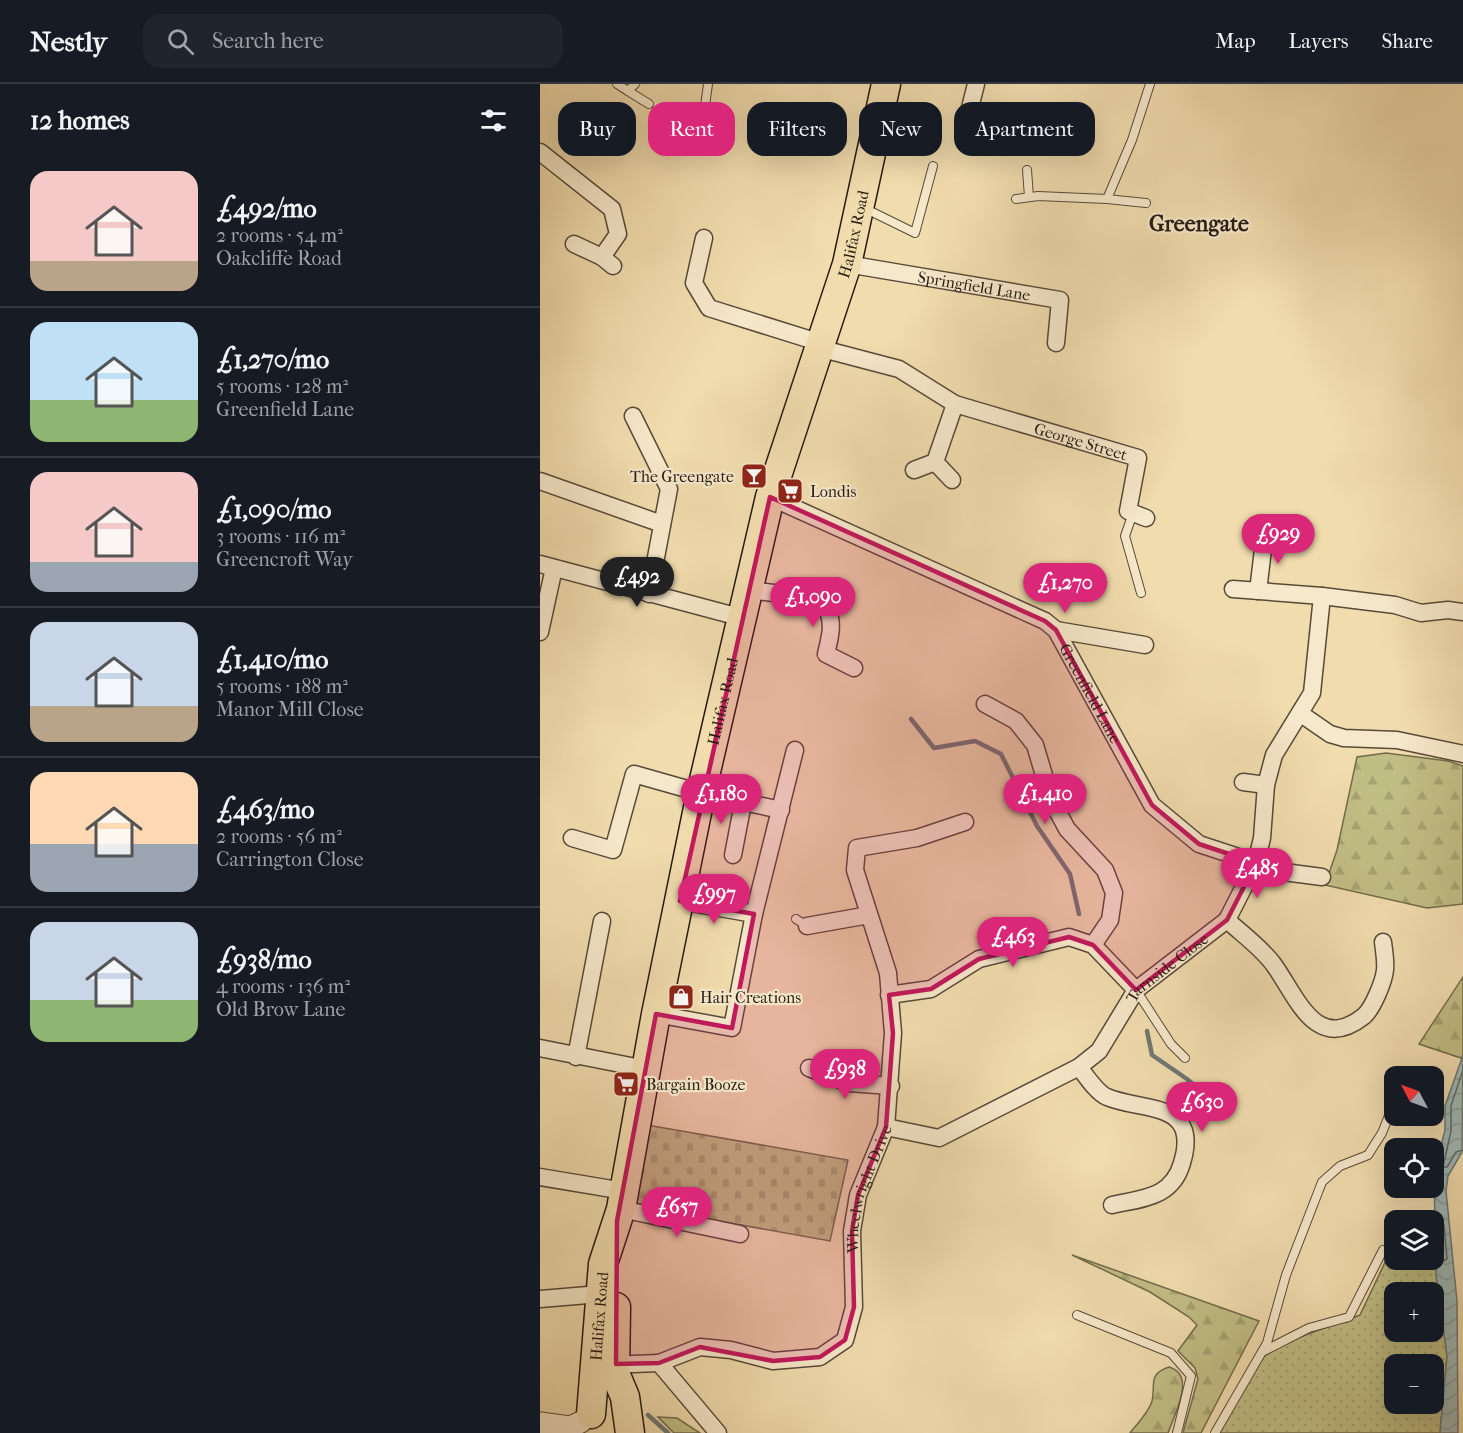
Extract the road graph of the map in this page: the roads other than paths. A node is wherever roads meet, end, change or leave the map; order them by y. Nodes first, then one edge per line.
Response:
1 (617, 84) edge
2 (635, 84) edge
3 (708, 84) edge
4 (885, 84) edge
5 (976, 84) edge
6 (1150, 84) edge
7 (628, 91) junction
8 (706, 102) edge
9 (972, 102) edge
10 (648, 103) edge
11 (540, 152) edge
12 (933, 166) dead end
13 (1026, 170) dead end
14 (1029, 197) junction
15 (1016, 199) dead end
16 (1107, 199) junction
17 (1146, 203) dead end
18 (861, 207) junction
19 (704, 238) dead end
20 (574, 244) dead end
21 (847, 264) junction
22 (1056, 343) dead end
23 (820, 345) junction
24 (956, 404) junction
25 (633, 416) dead end
26 (935, 462) junction
27 (914, 470) dead end
28 (952, 480) dead end
29 (540, 481) edge
30 (770, 497) junction
31 (1139, 516) joint
32 (662, 524) junction
33 (1265, 534) dead end
34 (547, 566) edge
35 (1233, 589) dead end
36 (749, 590) junction
37 (1258, 591) junction
38 (1141, 593) dead end
39 (649, 594) junction
40 (1322, 596) junction
41 (1463, 612) edge
42 (743, 618) junction
43 (1056, 630) junction
44 (540, 633) edge
45 (1145, 645) dead end
46 (854, 668) dead end
47 (985, 704) dead end
48 (1300, 714) junction
49 (795, 750) dead end
50 (1463, 754) edge
51 (1244, 782) dead end
52 (1266, 786) junction
53 (701, 793) junction
54 (743, 803) junction
55 (781, 810) junction
56 (965, 822) dead end
57 (572, 838) dead end
58 (733, 855) dead end
59 (1256, 862) junction
60 (1322, 877) dead end
61 (680, 902) junction
62 (754, 914) junction
63 (869, 915) junction
64 (1227, 920) junction
65 (602, 921) dead end
66 (801, 923) dead end
67 (1383, 942) dead end
68 (1093, 945) junction
69 (1136, 990) junction
70 (890, 995) junction
71 (656, 1014) junction
72 (540, 1048) edge
73 (576, 1057) junction
74 (1185, 1058) dead end
75 (1079, 1067) junction
76 (809, 1068) dead end
77 (646, 1069) junction
78 (891, 1086) junction
79 (1384, 1126) edge
80 (886, 1127) junction
81 (540, 1177) edge
82 (1112, 1205) dead end
83 (621, 1207) junction
84 (740, 1233) dead end
85 (1383, 1250) dead end
86 (600, 1294) junction
87 (540, 1299) edge
88 (1077, 1315) dead end
89 (1262, 1352) junction
90 (659, 1363) junction
91 (608, 1368) junction
92 (540, 1424) edge
93 (601, 1425) edge
94 (554, 1433) edge
95 (718, 1433) edge
96 (1177, 1433) edge
97 (1215, 1433) edge

1 - 7 lane
2 - 7 lane
3 - 8 lane
4 - 18 highway, Halifax Road
5 - 9 street
6 - 16 lane
7 - 10 lane
11 - 20 street
12 - 18 lane
13 - 14 lane
14 - 15 lane
14 - 16 lane
16 - 17 lane
18 - 21 highway, Halifax Road
19 - 23 street, George Street
21 - 22 street, Springfield Lane
21 - 23 highway, Halifax Road
23 - 24 street, George Street
23 - 30 highway, Halifax Road
24 - 26 street
24 - 31 street, George Street
25 - 32 street
26 - 27 street
26 - 28 street
29 - 32 street
30 - 36 highway, Halifax Road
30 - 43 street, Greenfield Lane
31 - 38 lane
32 - 39 street
33 - 37 street
34 - 39 street
34 - 44 street
35 - 37 street
36 - 42 highway, Halifax Road
36 - 46 street
37 - 40 street
39 - 42 street
40 - 41 street
40 - 48 street
42 - 53 highway, Halifax Road
43 - 45 street
43 - 59 street, Greenfield Lane
47 - 68 street
48 - 50 street
48 - 52 street
49 - 55 street
51 - 52 street
52 - 59 street
53 - 54 street
53 - 57 street
53 - 61 highway, Halifax Road
54 - 55 street
54 - 58 street
55 - 62 street
56 - 63 street, Wheelwright Drive
59 - 60 street, Greenfield Lane
59 - 64 street
61 - 62 street
61 - 71 highway, Halifax Road
62 - 71 street
63 - 66 street
63 - 70 street, Wheelwright Drive
64 - 67 street
64 - 69 street, Tarnside Close
65 - 73 street
68 - 69 street
68 - 70 street
69 - 74 lane
69 - 75 street, Tarnside Close
70 - 78 street, Wheelwright Drive
71 - 77 highway, Halifax Road
72 - 73 street
73 - 77 street
75 - 80 street, Tarnside Close
75 - 82 street
76 - 78 street
77 - 83 highway, Halifax Road
78 - 80 street, Wheelwright Drive
79 - 89 lane
80 - 90 street, Wheelwright Drive
81 - 83 street
83 - 84 street
83 - 86 highway, Halifax Road
83 - 91 highway, Halifax Road
85 - 89 lane
86 - 87 street
86 - 91 highway, Halifax Road
88 - 96 lane
89 - 97 lane
90 - 91 street, Wheelwright Drive
90 - 95 street
91 - 93 highway, Halifax Road
91 - 93 highway, Halifax Road
92 - 93 street
92 - 94 street

